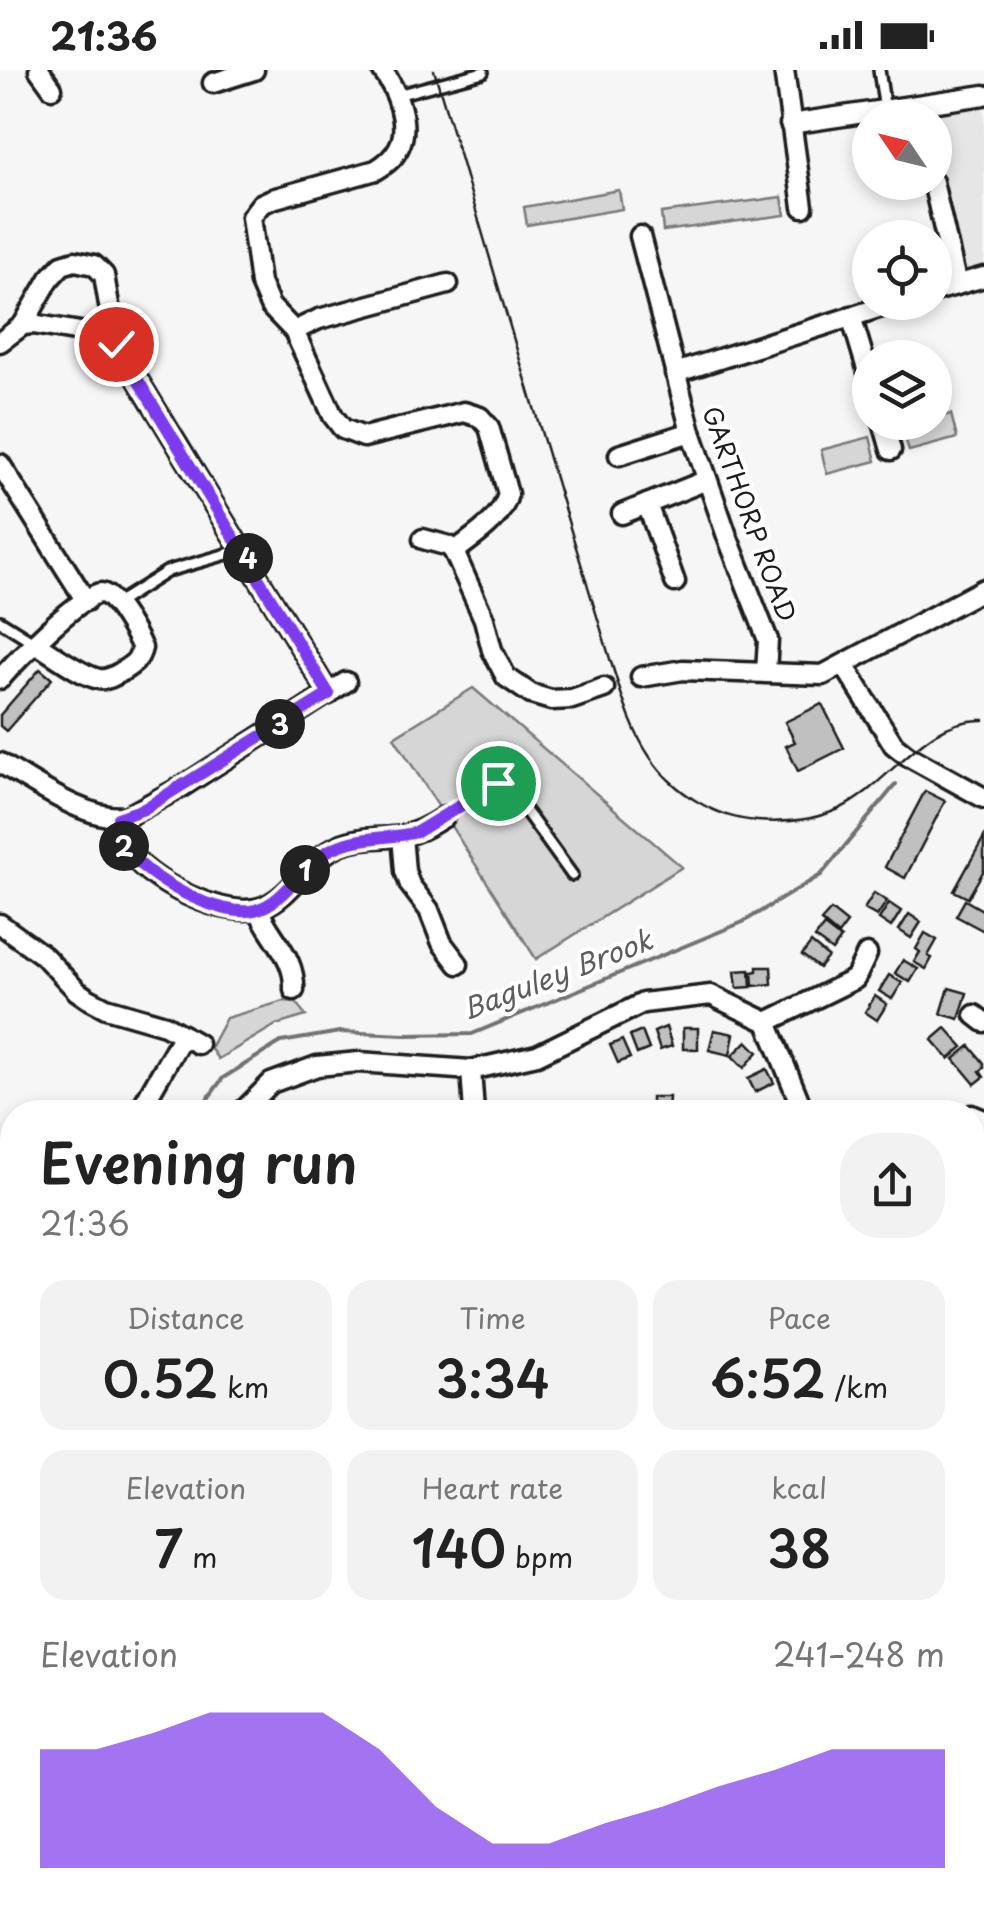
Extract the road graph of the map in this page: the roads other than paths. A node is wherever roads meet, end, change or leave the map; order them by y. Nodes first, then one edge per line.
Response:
1 (39, 70) edge
2 (254, 70) edge
3 (382, 70) edge
4 (784, 70) edge
5 (879, 70) edge
6 (483, 72) edge
7 (213, 83) edge
8 (52, 88) dead end
9 (397, 95) junction
10 (984, 95) edge
11 (884, 100) edge
12 (952, 103) edge
13 (852, 115) edge
14 (790, 124) junction
15 (937, 200) edge
16 (803, 206) dead end
17 (232, 212) dead end
18 (251, 217) junction
19 (640, 236) dead end
20 (984, 276) edge
21 (448, 284) dead end
22 (957, 285) junction
23 (952, 286) edge
24 (851, 316) joint
25 (23, 326) junction
26 (294, 331) junction
27 (110, 339) junction
28 (858, 340) edge
29 (0, 342) edge
30 (675, 373) junction
31 (691, 432) junction
32 (889, 440) edge
33 (892, 450) dead end
34 (619, 455) dead end
35 (0, 464) edge
36 (706, 480) junction
37 (646, 504) junction
38 (622, 514) dead end
39 (423, 538) dead end
40 (242, 550) junction
41 (454, 552) junction
42 (674, 582) dead end
43 (984, 589) edge
44 (86, 601) junction
45 (116, 604) junction
46 (0, 621) edge
47 (35, 642) junction
48 (844, 665) junction
49 (766, 672) junction
50 (641, 677) dead end
51 (0, 679) edge
52 (346, 682) dead end
53 (604, 688) dead end
54 (329, 694) junction
55 (0, 763) edge
56 (984, 798) edge
57 (118, 818) junction
58 (444, 818) joint
59 (402, 836) junction
60 (572, 874) dead end
61 (258, 909) junction
62 (0, 924) edge
63 (867, 954) dead end
64 (458, 964) dead end
65 (294, 990) dead end
66 (766, 1022) junction
67 (470, 1070) junction
68 (147, 1100) edge
69 (254, 1100) edge
70 (473, 1100) edge
71 (799, 1100) edge

1 - 8 street
2 - 7 street
3 - 9 street
4 - 14 street
5 - 11 lane
6 - 9 lane
9 - 18 street
10 - 12 street
13 - 14 street
14 - 16 street
15 - 22 street
17 - 18 street
18 - 26 street
19 - 30 street, GARTHORP ROAD
20 - 22 street
21 - 26 street
22 - 23 street
24 - 28 street
24 - 30 street
25 - 27 street
25 - 27 street
25 - 29 street
26 - 41 street
27 - 40 street
30 - 31 street, GARTHORP ROAD
31 - 34 street
31 - 36 street, GARTHORP ROAD
32 - 33 street
35 - 44 street
36 - 37 street
36 - 49 street, GARTHORP ROAD
37 - 38 street
37 - 42 street
39 - 41 street
40 - 45 lane
40 - 54 street
41 - 53 street
43 - 48 street
44 - 45 street
44 - 47 street
45 - 47 street
46 - 47 lane
47 - 51 street
48 - 49 street
48 - 56 street
49 - 50 street
52 - 54 street
54 - 57 street
55 - 57 street
57 - 61 street
58 - 59 street
58 - 60 lane
59 - 61 street
59 - 64 street
61 - 65 street
62 - 68 street
63 - 66 street
66 - 67 street
66 - 71 street
67 - 69 street
67 - 70 street

